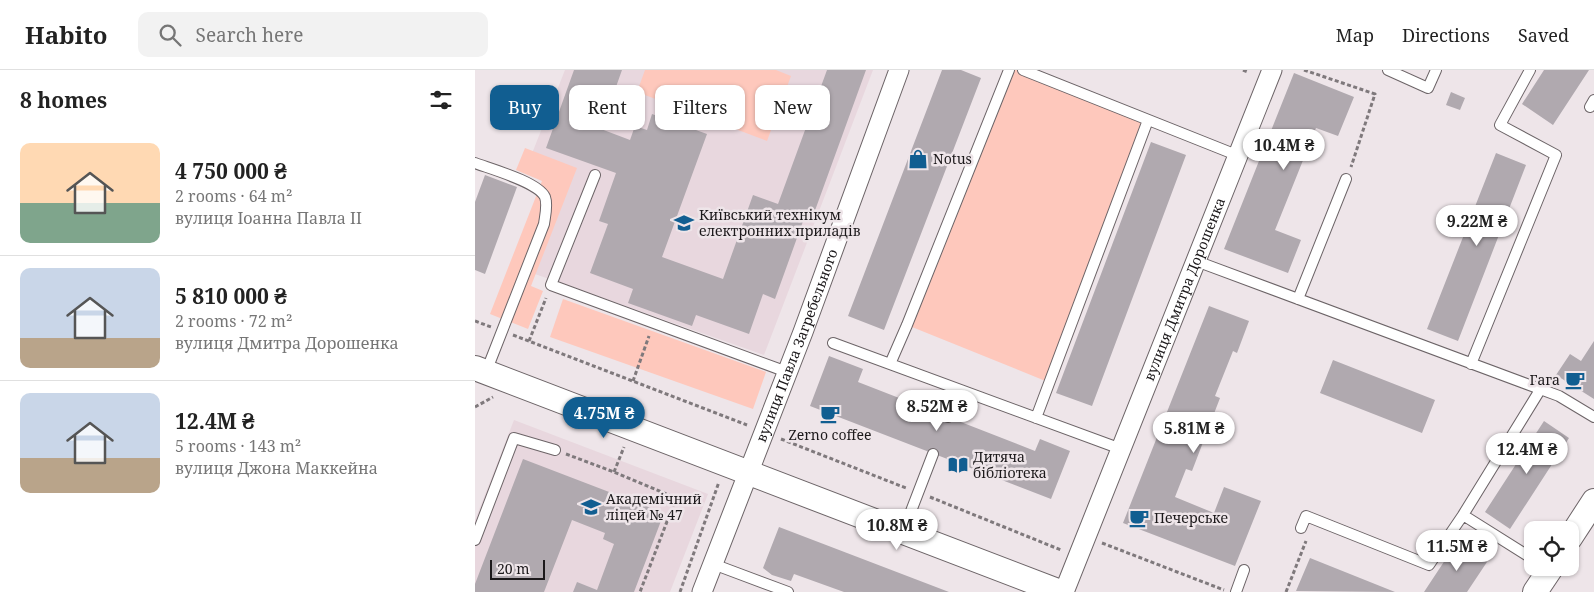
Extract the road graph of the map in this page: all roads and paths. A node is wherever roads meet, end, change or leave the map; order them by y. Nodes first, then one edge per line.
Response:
1 (899, 70) edge
2 (1009, 70) edge
3 (1023, 70) edge
4 (1243, 70) edge
5 (1272, 70) edge
6 (1304, 70) edge
7 (1388, 70) edge
8 (1436, 70) edge
9 (1531, 70) edge
10 (1248, 72) dead end
11 (1148, 120) junction
12 (1239, 156) junction
13 (475, 163) edge
14 (595, 175) dead end
15 (1346, 179) joint
16 (1196, 262) junction
17 (551, 285) junction
18 (1298, 300) junction
19 (654, 324) junction
20 (833, 343) dead end
21 (890, 364) junction
22 (1471, 364) junction
23 (480, 370) edge
24 (787, 372) junction
25 (633, 381) junction
26 (959, 390) junction
27 (1540, 390) junction
28 (496, 396) dead end
29 (475, 407) edge
30 (948, 417) dead end
31 (1594, 417) edge
32 (1036, 418) junction
33 (763, 432) junction
34 (625, 444) dead end
35 (1121, 449) junction
36 (555, 450) joint
37 (933, 454) dead end
38 (722, 463) junction
39 (614, 472) junction
40 (748, 473) junction
41 (1594, 501) edge
42 (1463, 515) junction
43 (1314, 519) junction
44 (1579, 524) edge
45 (1301, 528) dead end
46 (902, 533) junction
47 (1086, 537) junction
48 (475, 540) edge
49 (1524, 553) edge
50 (713, 564) junction
51 (1244, 570) dead end
52 (1541, 576) edge
53 (640, 592) edge
54 (680, 592) edge
55 (701, 592) edge
56 (788, 592) edge
57 (1062, 592) edge
58 (1230, 592) edge
59 (1236, 592) edge
60 (1286, 592) edge
61 (1535, 592) edge

1 - 24 street, вулиця Павла Загребельного
2 - 21 lane
3 - 11 lane
4 - 10 path
5 - 12 street, вулиця Дмитра Дорошенка
6 - 15 path
7 - 8 lane
9 - 22 lane
11 - 12 lane
11 - 32 lane
12 - 16 street, вулиця Дмитра Дорошенка
13 - 23 lane
14 - 17 lane
15 - 18 lane
16 - 18 lane
16 - 35 street, вулиця Дмитра Дорошенка
17 - 19 lane
17 - 25 path
18 - 22 lane
19 - 24 lane
19 - 25 path
20 - 21 lane
21 - 26 lane
22 - 27 lane
23 - 38 street
24 - 33 street, вулиця Павла Загребельного
25 - 33 path
26 - 30 lane
26 - 32 lane
27 - 31 lane
27 - 42 lane
28 - 29 path
32 - 35 lane
33 - 40 street, вулиця Павла Загребельного
34 - 39 path
35 - 47 street, вулиця Дмитра Дорошенка
36 - 39 path
36 - 48 lane
37 - 46 lane
38 - 40 street
38 - 54 path
39 - 53 path
40 - 46 street
40 - 50 street, вулиця Павла Загребельного
41 - 44 street
42 - 43 lane
42 - 49 lane
43 - 45 lane
43 - 60 path
46 - 57 street
47 - 57 street, вулиця Дмитра Дорошенка
47 - 58 path
50 - 55 street, вулиця Павла Загребельного
50 - 56 lane
51 - 59 lane
52 - 61 street

